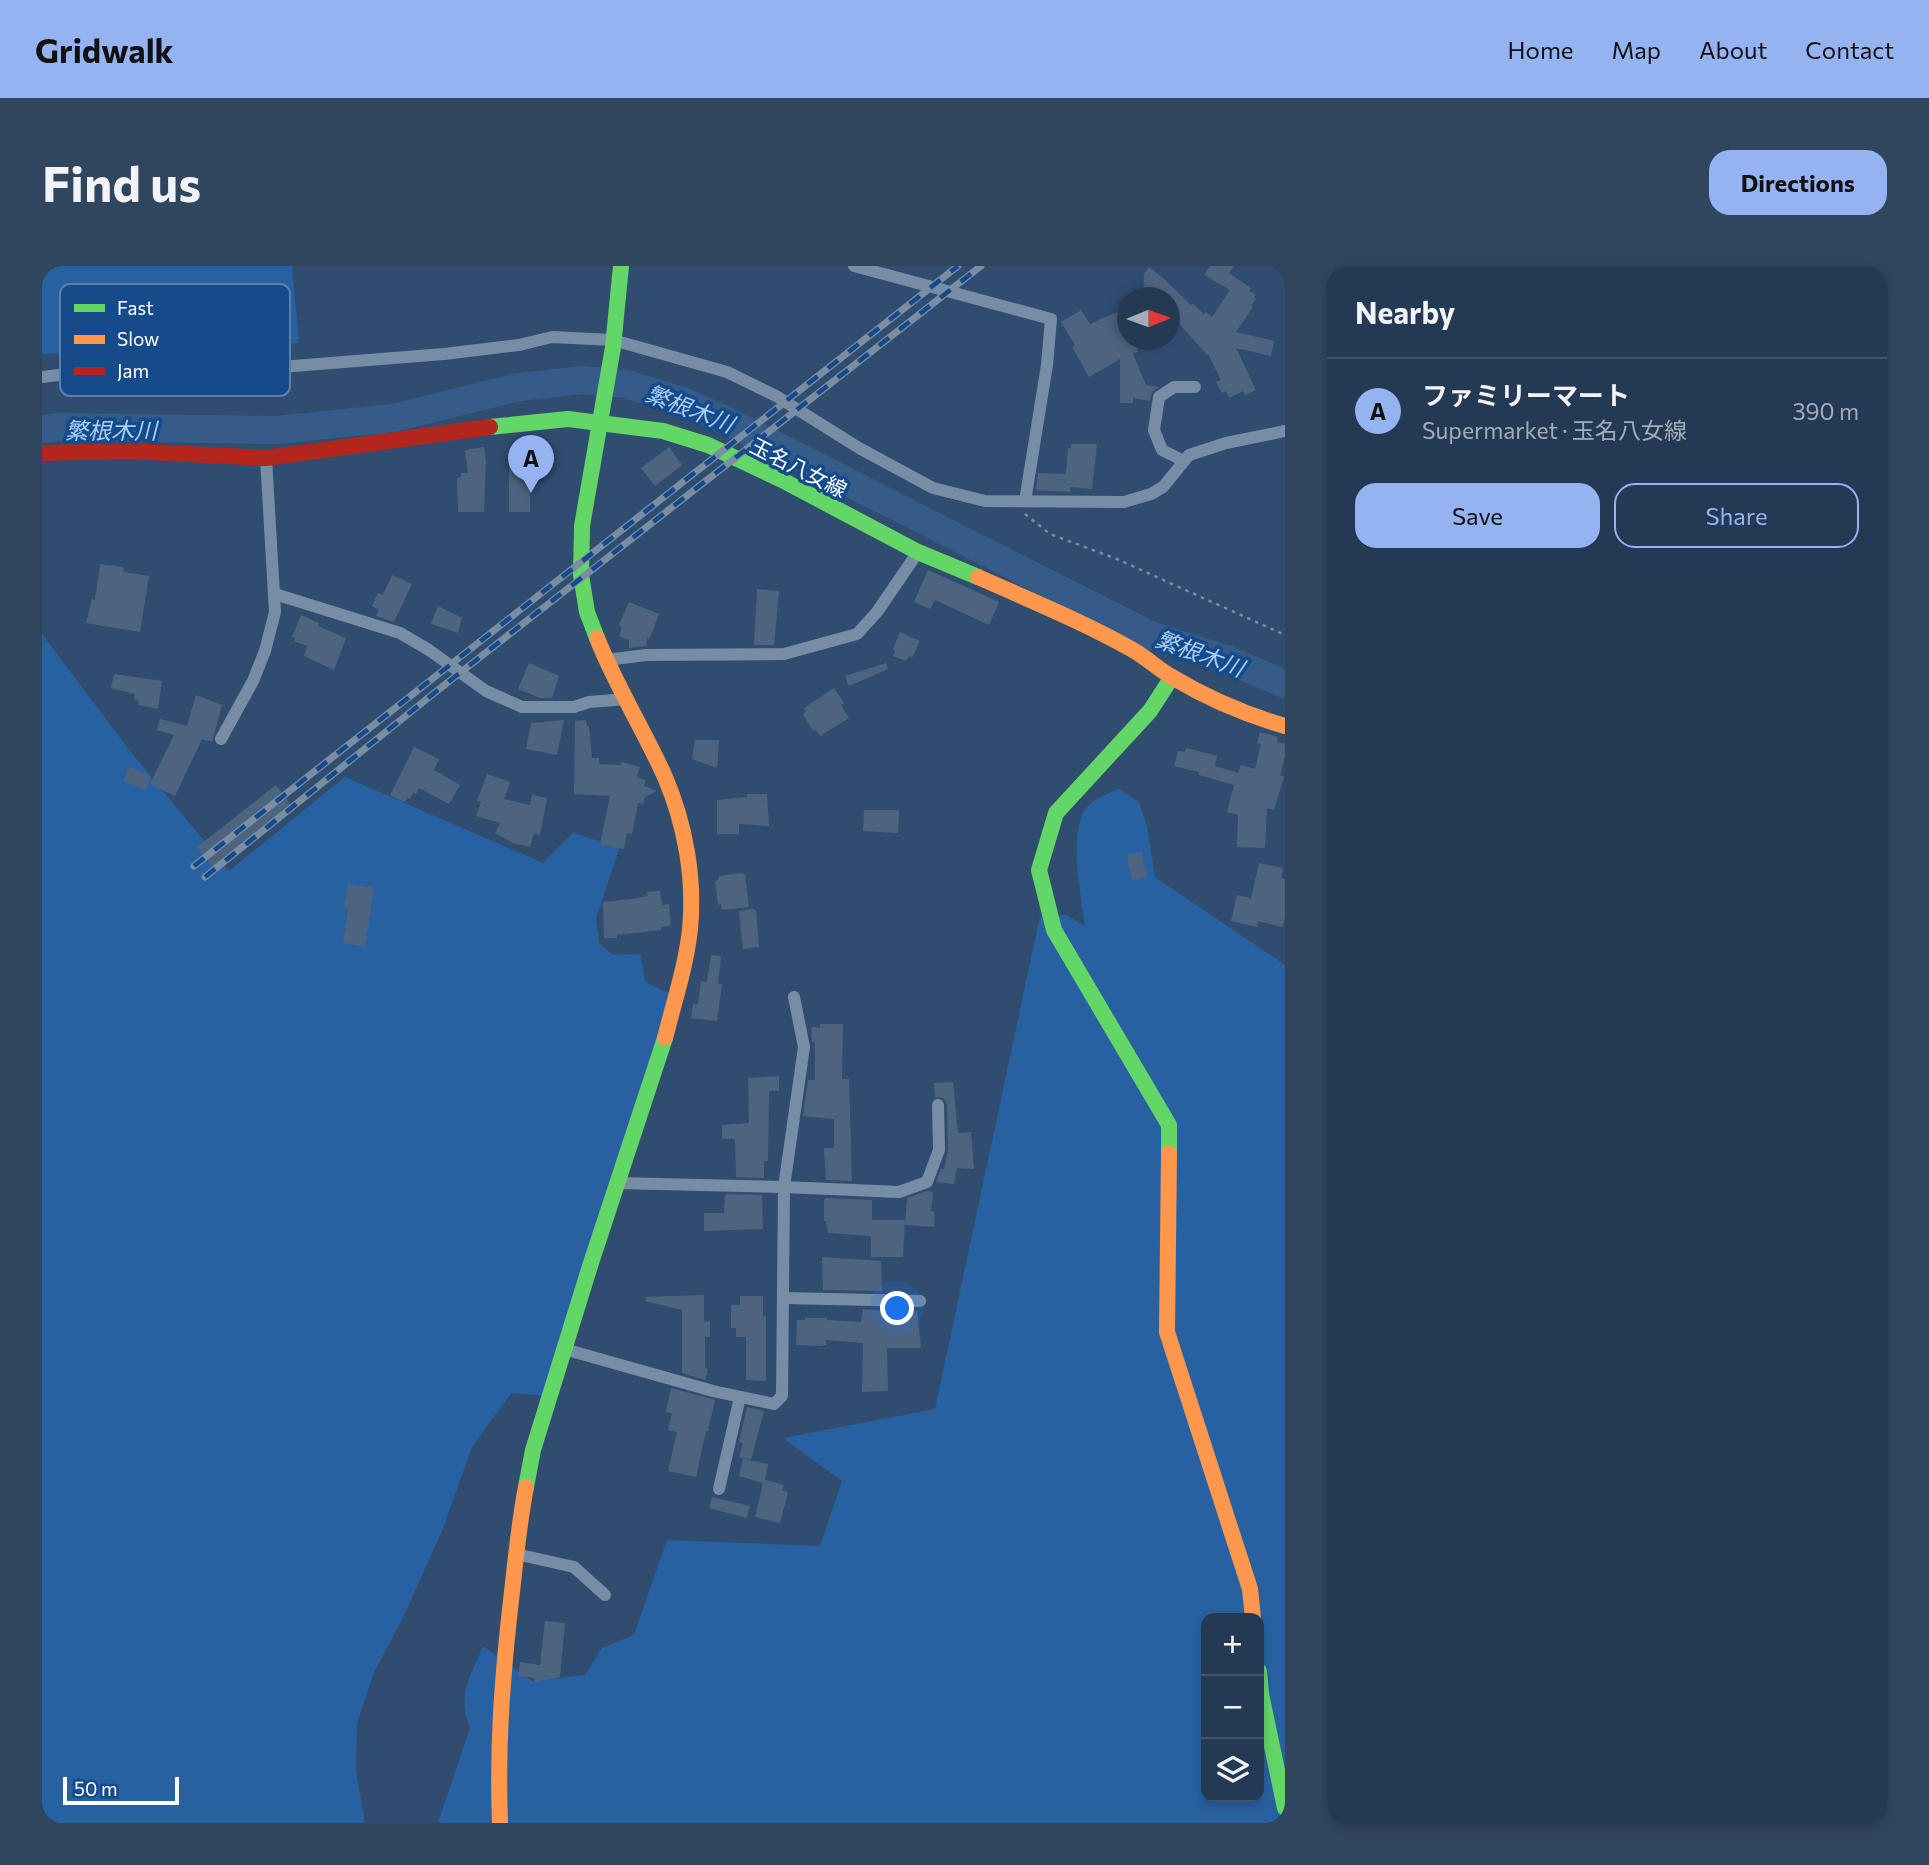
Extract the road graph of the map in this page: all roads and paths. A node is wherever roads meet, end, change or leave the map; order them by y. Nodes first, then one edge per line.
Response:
1 (621, 266) edge
2 (854, 266) edge
3 (613, 343) junction
4 (290, 366) edge
5 (60, 375) edge
6 (42, 377) edge
7 (1195, 387) dead end
8 (599, 423) junction
9 (1285, 431) edge
10 (42, 453) edge
11 (265, 458) junction
12 (1184, 461) junction
13 (1025, 501) junction
14 (918, 552) junction
15 (275, 594) junction
16 (1285, 635) edge
17 (606, 660) junction
18 (1172, 677) junction
19 (627, 699) junction
20 (1285, 726) edge
21 (221, 739) dead end
22 (794, 997) dead end
23 (938, 1105) dead end
24 (617, 1183) junction
25 (784, 1187) junction
26 (783, 1298) junction
27 (920, 1301) dead end
28 (564, 1349) junction
29 (740, 1397) junction
30 (719, 1489) dead end
31 (516, 1554) junction
32 (605, 1595) dead end
33 (1252, 1613) edge
34 (1259, 1676) edge
35 (1285, 1808) edge
36 (500, 1823) edge

1 - 3 street
2 - 13 street
3 - 4 street
3 - 8 street
3 - 13 street
5 - 6 street
7 - 12 street
8 - 11 street, 玉名八女線
8 - 14 street, 玉名八女線
8 - 17 street
9 - 12 street
10 - 11 street, 玉名八女線
11 - 15 street
12 - 13 street
13 - 16 path
14 - 17 street
14 - 18 street, 玉名八女線
15 - 19 street
15 - 21 street
17 - 19 street
18 - 20 street, 玉名八女線
18 - 33 street
19 - 24 street
22 - 25 street
23 - 25 street
24 - 25 street
24 - 28 street
25 - 26 street
26 - 27 street
26 - 29 street
28 - 29 street
28 - 31 street
29 - 30 street
31 - 32 street
31 - 36 street
34 - 35 street

